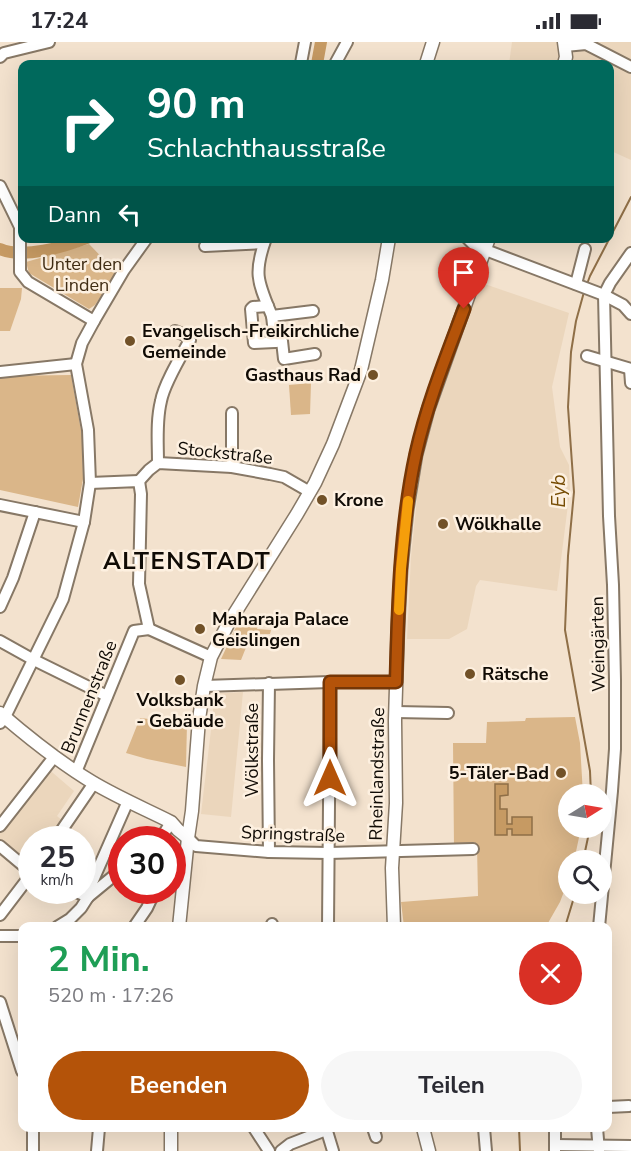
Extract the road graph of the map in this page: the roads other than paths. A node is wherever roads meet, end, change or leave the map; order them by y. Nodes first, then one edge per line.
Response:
1 (49, 42) edge
2 (305, 42) edge
3 (346, 42) edge
4 (433, 42) edge
5 (564, 44) edge
6 (0, 57) edge
7 (302, 60) edge
8 (337, 60) edge
9 (427, 60) edge
10 (565, 60) edge
11 (631, 67) edge
12 (0, 186) edge
13 (18, 222) edge
14 (21, 243) edge
15 (143, 243) edge
16 (241, 243) edge
17 (264, 243) edge
18 (388, 243) edge
19 (473, 243) edge
20 (487, 244) edge
21 (205, 246) dead end
22 (585, 249) dead end
23 (631, 253) edge
24 (578, 285) junction
25 (601, 294) junction
26 (270, 311) junction
27 (313, 311) dead end
28 (631, 314) edge
29 (94, 321) junction
30 (176, 331) dead end
31 (274, 342) junction
32 (315, 354) dead end
33 (588, 356) dead end
34 (606, 361) junction
35 (76, 364) junction
36 (631, 369) edge
37 (0, 372) edge
38 (631, 383) edge
39 (232, 413) dead end
40 (158, 463) junction
41 (232, 467) junction
42 (139, 481) junction
43 (90, 483) junction
44 (310, 492) junction
45 (0, 505) edge
46 (35, 512) junction
47 (84, 522) junction
48 (0, 607) edge
49 (149, 629) junction
50 (0, 641) edge
51 (211, 657) junction
52 (34, 660) junction
53 (330, 682) junction
54 (396, 682) junction
55 (269, 684) junction
56 (204, 686) junction
57 (107, 696) junction
58 (396, 712) junction
59 (448, 713) dead end
60 (2, 718) edge
61 (54, 757) junction
62 (76, 772) junction
63 (94, 783) junction
64 (128, 801) junction
65 (171, 822) junction
66 (0, 826) edge
67 (65, 826) edge
68 (169, 826) edge
69 (188, 838) junction
70 (0, 846) edge
71 (186, 848) edge
72 (473, 849) dead end
73 (394, 851) junction
74 (269, 852) junction
75 (329, 853) junction
76 (18, 861) edge
77 (96, 874) edge
78 (108, 881) edge
79 (96, 890) edge
80 (18, 891) edge
81 (84, 904) edge
82 (150, 904) edge
83 (178, 904) edge
84 (0, 915) edge
85 (65, 922) edge
86 (137, 922) edge
87 (179, 922) edge
88 (328, 922) edge
89 (394, 922) edge
90 (599, 922) edge
91 (0, 936) edge
92 (18, 936) edge
93 (0, 1002) edge
94 (18, 1058) edge
95 (629, 1106) dead end
96 (612, 1107) edge
97 (33, 1132) edge
98 (99, 1132) edge
99 (171, 1132) edge
100 (257, 1132) edge
101 (319, 1132) edge
102 (327, 1132) edge
103 (424, 1132) edge
104 (484, 1132) edge
105 (555, 1132) edge
106 (597, 1132) edge
107 (631, 1146) edge
108 (555, 1148) edge
109 (599, 1148) edge
110 (33, 1151) edge
111 (97, 1151) edge
112 (171, 1151) edge
113 (269, 1151) edge
114 (281, 1151) edge
115 (333, 1151) edge
116 (429, 1151) edge
117 (486, 1151) edge

1 - 6 street
2 - 7 street
3 - 8 street
4 - 9 main road
5 - 10 main road
5 - 11 street
12 - 13 street
14 - 29 street
15 - 29 street
16 - 21 street
17 - 26 street
18 - 44 main road
19 - 20 street
20 - 24 street
20 - 54 main road, Rheinlandstraße
22 - 24 street
23 - 25 street
24 - 25 street
25 - 28 street
25 - 34 street, Weingärten
26 - 27 street
26 - 31 street
26 - 31 street
29 - 35 street
30 - 40 street
31 - 32 street
33 - 34 street
34 - 36 street
34 - 90 street, Weingärten
35 - 37 street
35 - 43 street
36 - 38 street
39 - 41 street
40 - 41 street, Stockstraße
40 - 42 street, Stockstraße
41 - 44 street, Stockstraße
42 - 43 street
42 - 49 street
43 - 47 street
44 - 51 main road
45 - 46 street
46 - 47 street
46 - 48 street
47 - 52 street
49 - 51 street
49 - 57 street, Brunnenstraße
50 - 52 street
51 - 56 main road
52 - 57 street
52 - 60 street
53 - 54 street
53 - 55 street
53 - 75 street
54 - 58 main road, Rheinlandstraße
55 - 56 street
55 - 74 street, Wölkstraße
56 - 69 main road
57 - 62 street, Brunnenstraße
58 - 59 street
58 - 73 main road, Rheinlandstraße
60 - 61 main road
61 - 62 main road
61 - 66 street
62 - 63 main road
63 - 64 main road
63 - 67 street
64 - 65 main road
64 - 77 street
65 - 68 street
65 - 69 main road
69 - 71 main road
69 - 74 street, Springstraße
70 - 76 street
72 - 73 street, Springstraße
73 - 75 street, Springstraße
73 - 89 main road, Rheinlandstraße
74 - 75 street, Springstraße
75 - 88 street
78 - 79 street
80 - 84 street
81 - 85 street
82 - 86 street
83 - 87 main road
91 - 92 street
93 - 94 street
95 - 96 street
97 - 110 street
98 - 111 street
99 - 112 main road
100 - 113 street
101 - 114 street
102 - 115 street
103 - 116 main road
104 - 117 street
105 - 108 street
106 - 109 street
107 - 109 street
108 - 109 street

